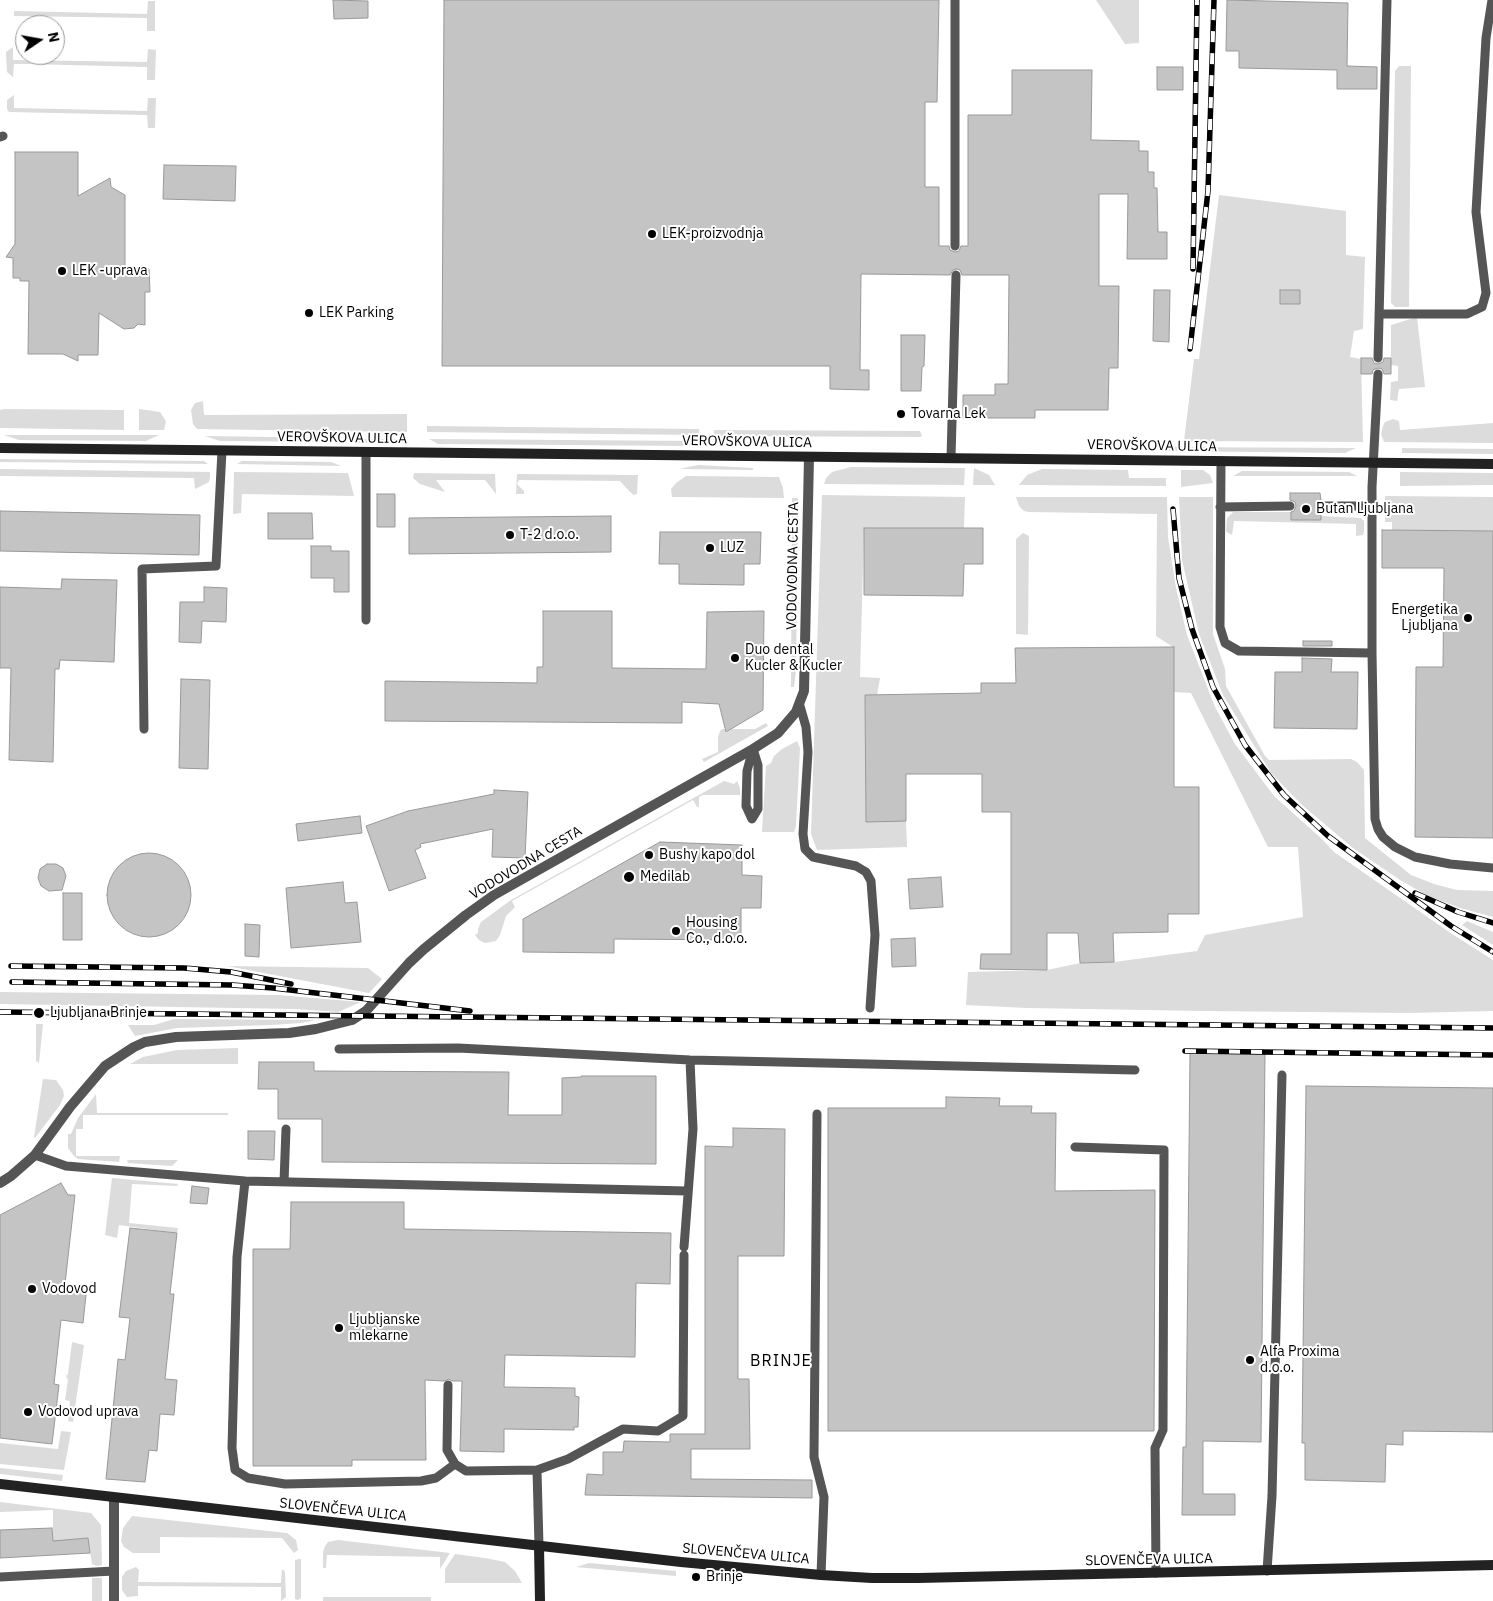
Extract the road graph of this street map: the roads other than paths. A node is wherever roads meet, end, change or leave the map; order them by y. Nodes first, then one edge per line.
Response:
1 (955, 0) edge
2 (1386, 0) edge
3 (1492, 0) edge
4 (955, 246) dead end
5 (956, 274) dead end
6 (1380, 314) junction
7 (1378, 358) dead end
8 (1378, 374) dead end
9 (0, 448) edge
10 (222, 451) junction
11 (366, 452) junction
12 (809, 457) junction
13 (951, 458) junction
14 (1221, 461) junction
15 (1373, 462) junction
16 (1493, 464) edge
17 (1220, 506) junction
18 (1290, 506) dead end
19 (1320, 506) dead end
20 (1372, 506) junction
21 (366, 620) dead end
22 (1372, 652) junction
23 (800, 706) junction
24 (144, 729) dead end
25 (753, 749) junction
26 (1493, 868) edge
27 (870, 1008) dead end
28 (339, 1049) dead end
29 (690, 1060) junction
30 (1135, 1070) dead end
31 (1282, 1075) dead end
32 (817, 1114) dead end
33 (286, 1129) dead end
34 (1075, 1148) dead end
35 (35, 1155) junction
36 (245, 1181) junction
37 (284, 1182) junction
38 (0, 1183) edge
39 (688, 1191) junction
40 (448, 1386) dead end
41 (455, 1464) junction
42 (537, 1470) junction
43 (0, 1484) edge
44 (114, 1498) junction
45 (538, 1546) junction
46 (1493, 1565) edge
47 (114, 1571) junction
48 (1267, 1571) junction
49 (1156, 1573) junction
50 (820, 1575) junction
51 (0, 1577) edge
52 (114, 1601) edge
53 (540, 1601) edge

1 - 4 lane
2 - 6 lane
3 - 6 lane
5 - 13 lane
6 - 7 lane
8 - 15 lane
9 - 10 street, VEROVŠKOVA ULICA
10 - 11 street, VEROVŠKOVA ULICA
10 - 24 lane
11 - 12 street, VEROVŠKOVA ULICA
11 - 21 lane
12 - 13 street, VEROVŠKOVA ULICA
12 - 23 street, VODOVODNA CESTA
13 - 14 street, VEROVŠKOVA ULICA
14 - 15 street, VEROVŠKOVA ULICA
14 - 17 lane
15 - 16 street, VEROVŠKOVA ULICA
15 - 20 lane
17 - 18 lane
17 - 22 lane
19 - 20 lane
20 - 22 lane
22 - 26 lane
23 - 25 street, VODOVODNA CESTA
23 - 27 lane, VODOVODNA CESTA
25 - 25 lane
25 - 35 street, VODOVODNA CESTA
28 - 29 lane
29 - 30 lane
29 - 39 lane
31 - 48 lane
32 - 50 lane
33 - 37 lane
34 - 49 lane
35 - 36 lane
35 - 38 street, VODOVODNA CESTA
36 - 37 lane
36 - 41 lane
37 - 39 lane
39 - 42 lane
40 - 41 lane
41 - 42 lane
42 - 45 lane
43 - 44 street, SLOVENČEVA ULICA
44 - 45 street, SLOVENČEVA ULICA
44 - 47 street
45 - 50 street, SLOVENČEVA ULICA
45 - 53 street
46 - 48 street, SLOVENČEVA ULICA
47 - 51 lane
47 - 52 street
48 - 49 street, SLOVENČEVA ULICA
49 - 50 street, SLOVENČEVA ULICA

